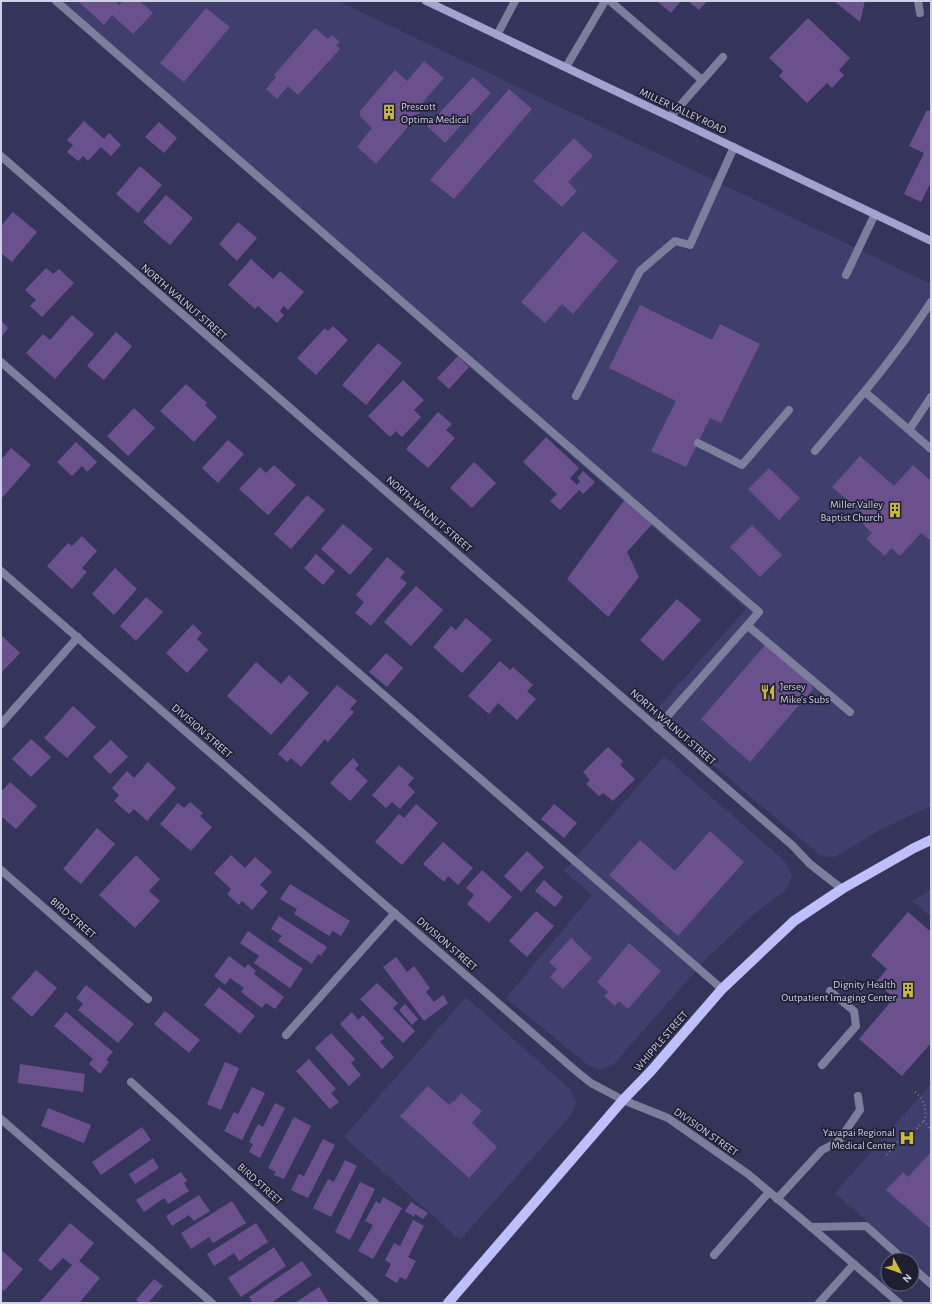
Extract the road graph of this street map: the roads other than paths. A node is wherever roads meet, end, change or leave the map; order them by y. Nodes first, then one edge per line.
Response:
1 (56, 1) edge
2 (426, 1) edge
3 (515, 1) edge
4 (605, 1) edge
5 (610, 1) edge
6 (918, 1) edge
7 (920, 13) dead end
8 (497, 35) junction
9 (723, 57) dead end
10 (566, 67) junction
11 (702, 80) junction
12 (670, 117) junction
13 (734, 147) junction
14 (1, 156) edge
15 (875, 214) junction
16 (931, 241) edge
17 (846, 274) dead end
18 (931, 302) edge
19 (1, 362) edge
20 (865, 392) junction
21 (576, 396) dead end
22 (931, 397) edge
23 (789, 410) dead end
24 (909, 430) junction
25 (698, 443) dead end
26 (931, 449) edge
27 (815, 451) dead end
28 (1, 571) edge
29 (748, 626) junction
30 (78, 637) junction
31 (850, 712) dead end
32 (1, 724) edge
33 (657, 728) junction
34 (931, 840) edge
35 (1, 870) edge
36 (842, 889) junction
37 (395, 913) junction
38 (722, 989) junction
39 (830, 991) dead end
40 (148, 999) dead end
41 (286, 1035) dead end
42 (822, 1065) dead end
43 (131, 1082) dead end
44 (858, 1096) dead end
45 (623, 1100) junction
46 (1, 1119) edge
47 (769, 1192) junction
48 (778, 1199) junction
49 (811, 1226) junction
50 (895, 1252) edge
51 (714, 1255) dead end
52 (854, 1264) junction
53 (920, 1274) edge
54 (931, 1284) edge
55 (212, 1303) edge
56 (375, 1303) edge
57 (448, 1303) edge
58 (819, 1303) edge
59 (899, 1303) edge

1 - 29 street
2 - 8 main road, MILLER VALLEY ROAD
3 - 8 street
4 - 10 street
5 - 11 street
6 - 7 street
8 - 10 main road, MILLER VALLEY ROAD
9 - 11 street
10 - 12 main road, MILLER VALLEY ROAD
11 - 12 street
12 - 13 main road, MILLER VALLEY ROAD
13 - 15 main road, MILLER VALLEY ROAD
13 - 21 street
14 - 33 street, NORTH WALNUT STREET
15 - 16 main road, MILLER VALLEY ROAD
15 - 17 street
18 - 20 street
19 - 38 street
20 - 24 street
20 - 27 street
22 - 24 street
23 - 25 street
24 - 26 street
28 - 30 street, DIVISION STREET
29 - 31 street
29 - 33 street
30 - 32 street
30 - 37 street, DIVISION STREET
33 - 36 street, NORTH WALNUT STREET
34 - 36 main road, WHIPPLE STREET
35 - 40 street, BIRD STREET
36 - 38 main road, WHIPPLE STREET
37 - 41 street
37 - 45 street, DIVISION STREET
38 - 45 main road, WHIPPLE STREET
39 - 42 street
43 - 56 street, BIRD STREET
44 - 48 street
45 - 47 street, DIVISION STREET
45 - 57 main road, WHIPPLE STREET
46 - 55 street
47 - 48 street, DIVISION STREET
47 - 51 street
48 - 49 street, DIVISION STREET
49 - 50 street
49 - 52 street, DIVISION STREET
52 - 58 street
52 - 59 street, DIVISION STREET
53 - 54 street

